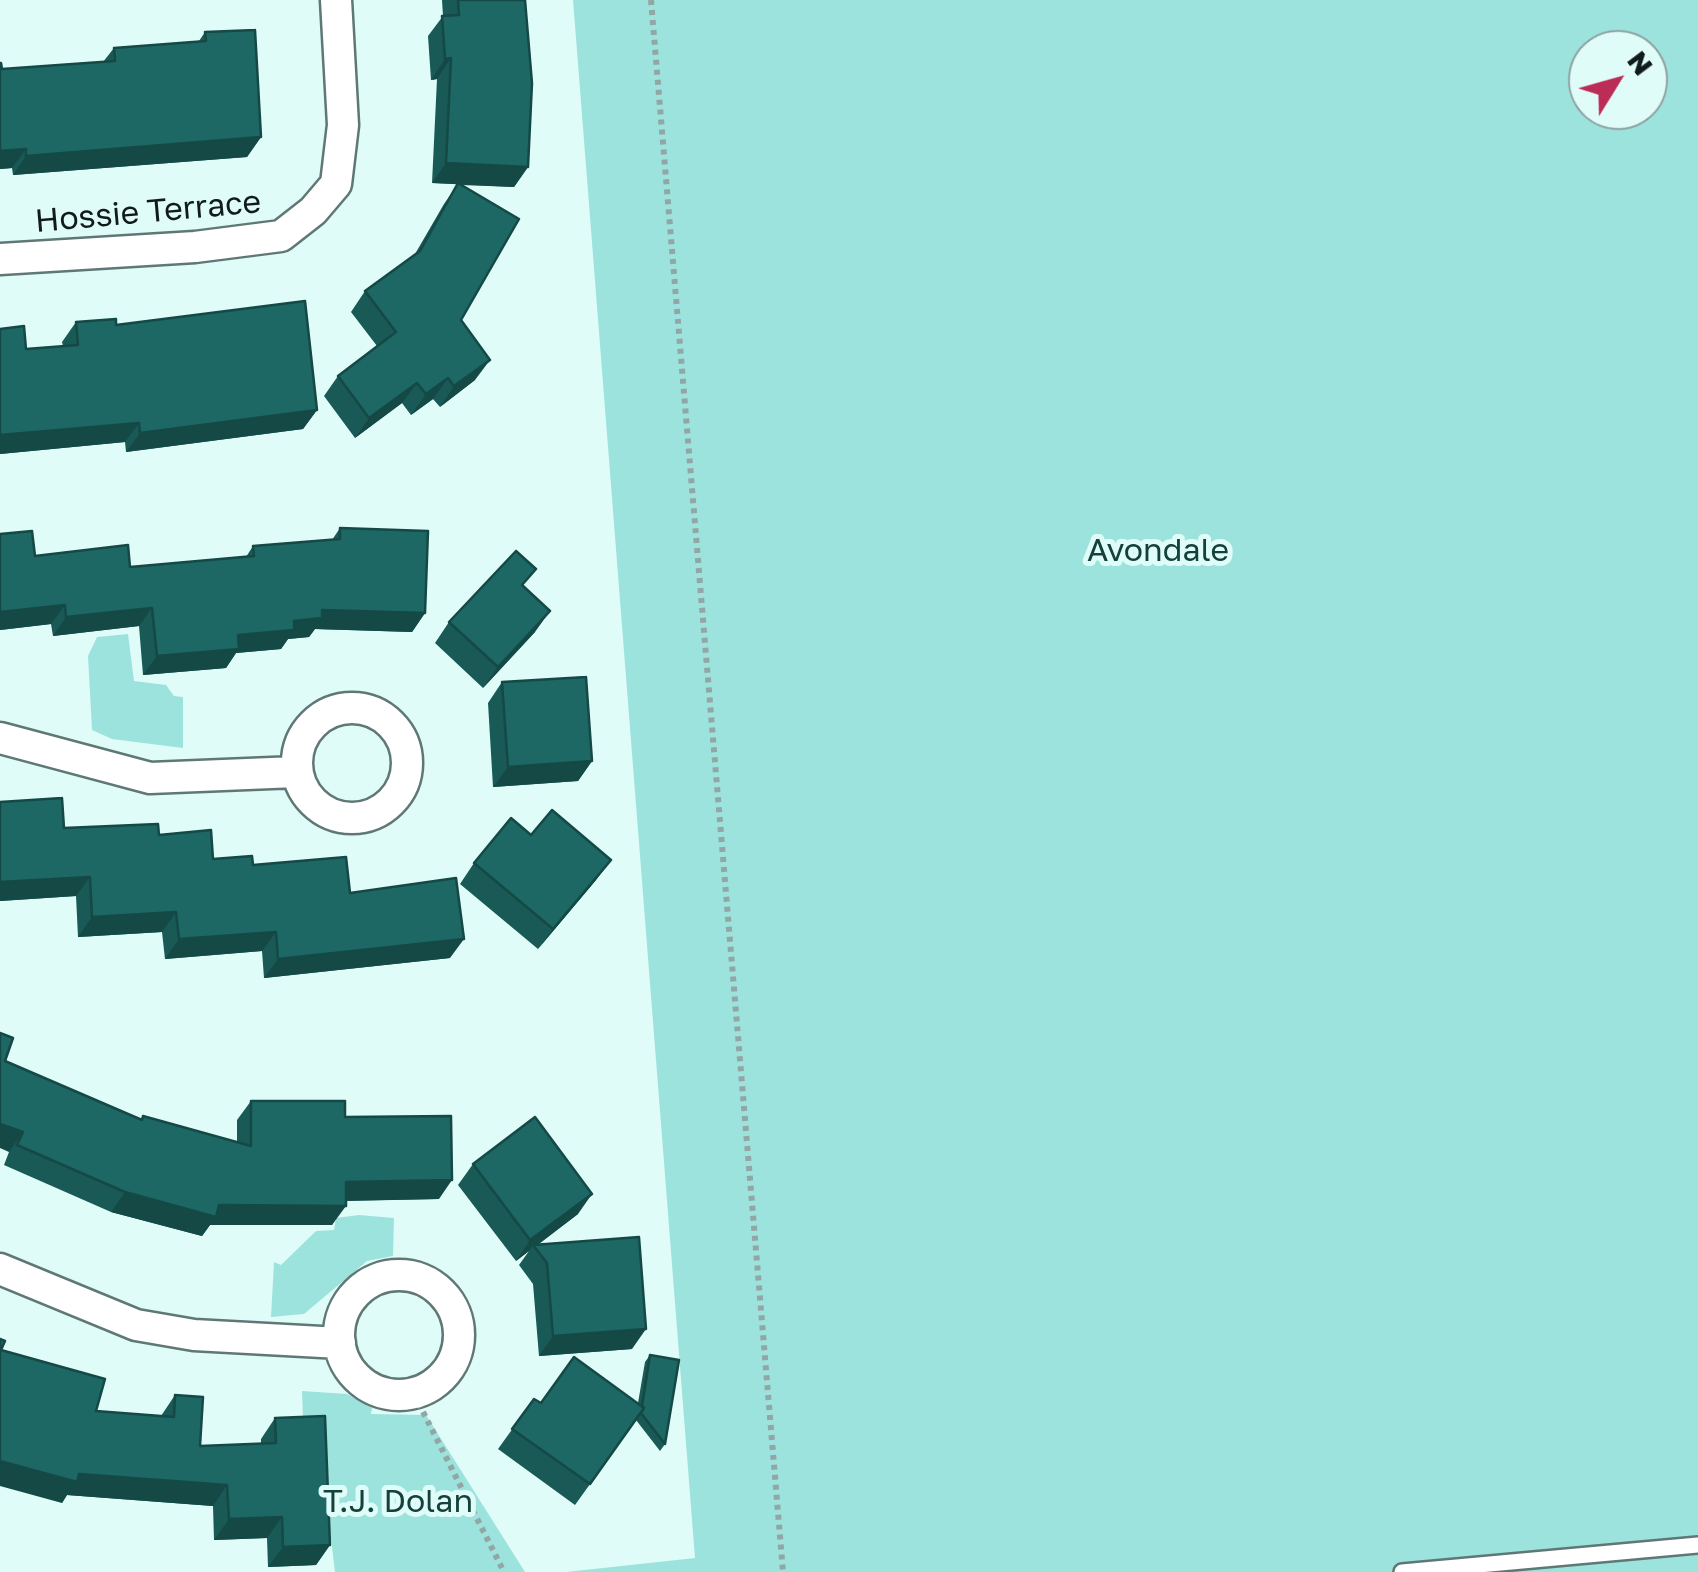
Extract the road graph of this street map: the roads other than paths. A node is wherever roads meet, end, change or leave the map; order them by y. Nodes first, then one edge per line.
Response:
1 (336, 0) edge
2 (0, 259) edge
3 (0, 738) edge
4 (296, 772) dead end
5 (0, 1269) edge
6 (340, 1344) junction
7 (1698, 1546) edge
8 (1402, 1572) edge

1 - 2 street, Hossie Terrace
3 - 4 street
5 - 6 street
6 - 6 street
7 - 8 lane

